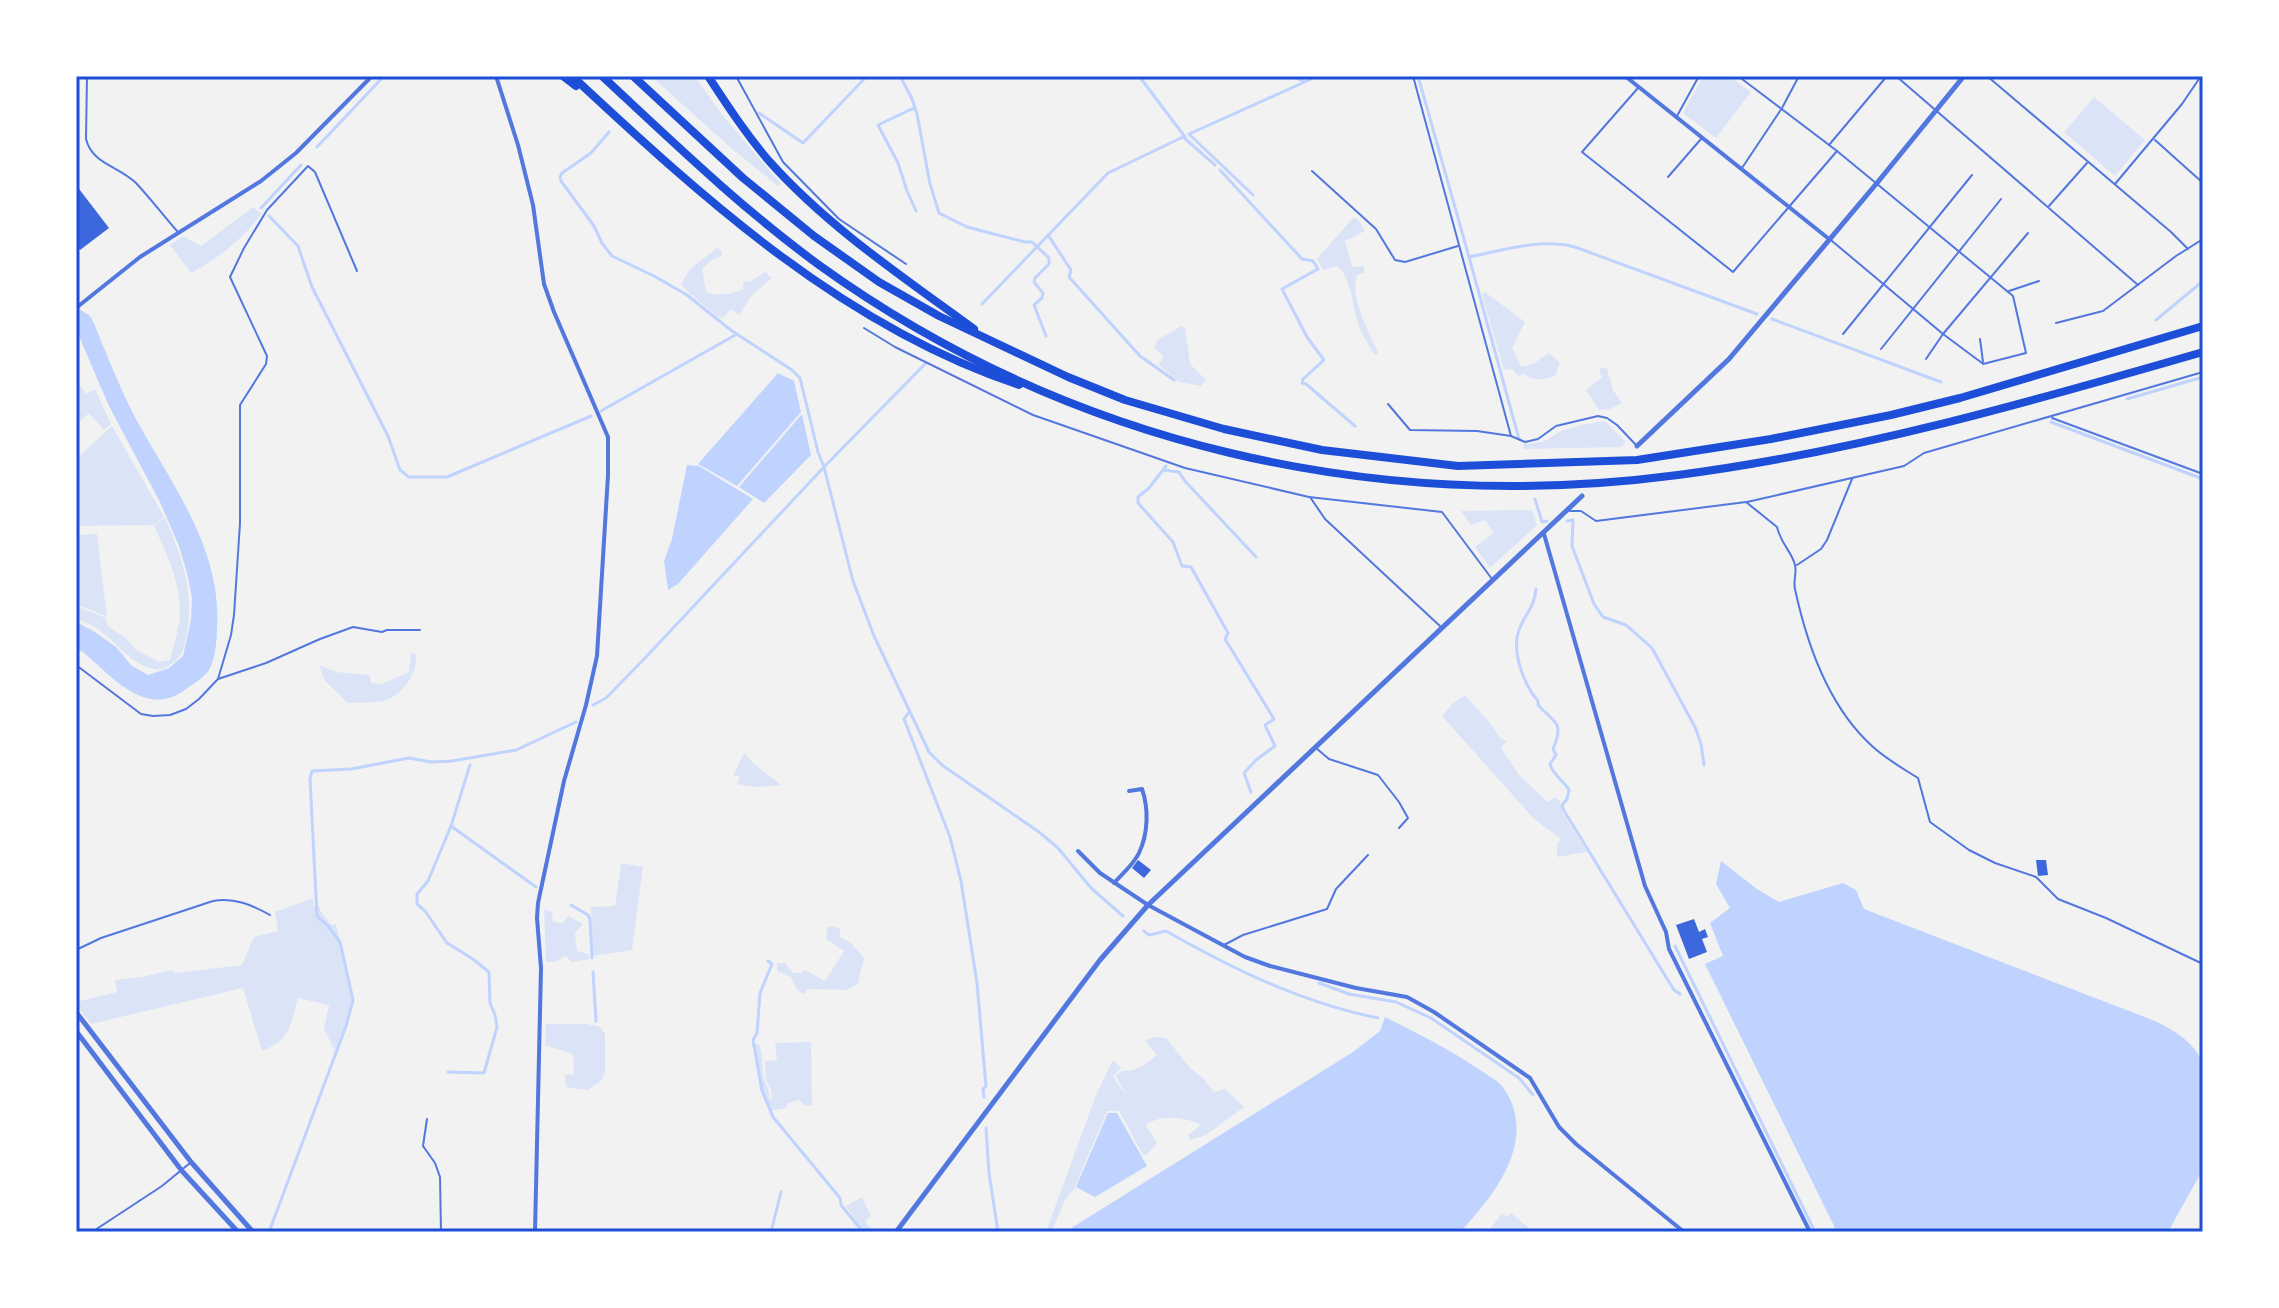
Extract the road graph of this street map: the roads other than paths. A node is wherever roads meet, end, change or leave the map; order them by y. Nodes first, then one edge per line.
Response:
1 (87, 76) edge
2 (372, 76) edge
3 (496, 76) edge
4 (563, 76) edge
5 (572, 76) edge
6 (602, 76) edge
7 (633, 76) edge
8 (736, 76) edge
9 (1413, 76) edge
10 (1625, 76) edge
11 (1699, 76) edge
12 (1738, 76) edge
13 (1799, 76) edge
14 (1887, 76) edge
15 (1896, 76) edge
16 (1964, 76) edge
17 (1987, 76) edge
18 (2201, 76) edge
19 (710, 78) edge
20 (1638, 87) junction
21 (1782, 108) junction
22 (1936, 110) junction
23 (612, 113) junction
24 (1676, 117) junction
25 (1701, 138) junction
26 (2154, 139) junction
27 (1829, 145) junction
28 (1837, 151) junction
29 (2088, 162) junction
30 (1742, 169) junction
31 (1312, 171) dead end
32 (1972, 175) dead end
33 (1668, 177) dead end
34 (2202, 181) edge
35 (1877, 183) junction
36 (2114, 185) junction
37 (2001, 199) dead end
38 (2049, 206) junction
39 (1789, 208) junction
40 (1930, 227) junction
41 (178, 232) junction
42 (2028, 233) dead end
43 (1829, 239) junction
44 (2203, 239) edge
45 (1459, 246) junction
46 (2188, 249) junction
47 (1959, 252) junction
48 (906, 264) dead end
49 (357, 271) dead end
50 (1990, 278) junction
51 (2039, 281) dead end
52 (1883, 282) junction
53 (2138, 285) junction
54 (2008, 292) junction
55 (76, 308) edge
56 (1913, 308) junction
57 (2056, 323) dead end
58 (2203, 326) edge
59 (864, 328) dead end
60 (1843, 334) dead end
61 (1943, 334) junction
62 (1980, 339) dead end
63 (994, 343) junction
64 (1881, 349) dead end
65 (2203, 352) edge
66 (1926, 359) dead end
67 (1983, 364) junction
68 (2203, 372) edge
69 (1058, 398) junction
70 (1388, 404) dead end
71 (2051, 417) junction
72 (1511, 436) junction
73 (1637, 446) joint
74 (2203, 474) edge
75 (1853, 478) junction
76 (1582, 496) dead end
77 (1309, 497) junction
78 (1746, 502) junction
79 (1568, 510) junction
80 (1544, 534) junction
81 (1796, 566) junction
82 (1493, 580) junction
83 (1442, 628) junction
84 (420, 630) dead end
85 (76, 665) edge
86 (218, 679) junction
87 (1316, 748) junction
88 (1129, 791) dead end
89 (1399, 828) dead end
90 (1078, 851) dead end
91 (1368, 855) dead end
92 (1114, 883) junction
93 (1148, 905) junction
94 (270, 915) dead end
95 (1223, 946) junction
96 (76, 950) edge
97 (2203, 964) edge
98 (76, 1012) edge
99 (76, 1031) edge
100 (427, 1119) dead end
101 (191, 1162) junction
102 (182, 1171) junction
103 (92, 1232) edge
104 (238, 1232) edge
105 (253, 1232) edge
106 (441, 1232) edge
107 (535, 1232) edge
108 (896, 1232) edge
109 (1684, 1232) edge
110 (1810, 1232) edge

1 - 41 lane
2 - 41 street
3 - 107 street
4 - 23 highway
5 - 23 highway
6 - 69 highway
7 - 63 highway
8 - 48 lane
9 - 45 lane
10 - 20 street
11 - 24 lane
12 - 21 lane
13 - 21 lane
14 - 27 lane
15 - 22 lane
16 - 22 street
17 - 29 lane
18 - 26 lane
19 - 63 highway
20 - 24 street
20 - 39 lane
21 - 27 lane
21 - 30 lane
22 - 35 street
22 - 38 lane
23 - 69 highway
24 - 25 street
25 - 30 street
25 - 33 lane
26 - 34 lane
26 - 36 lane
27 - 28 lane
28 - 35 lane
28 - 39 lane
29 - 36 lane
29 - 38 lane
30 - 39 street
31 - 45 lane
32 - 40 lane
35 - 40 lane
35 - 43 street
36 - 46 lane
37 - 47 lane
38 - 53 lane
39 - 43 street
40 - 47 lane
40 - 52 lane
41 - 55 street
42 - 50 lane
43 - 52 lane
43 - 73 street
44 - 46 lane
45 - 72 lane
46 - 53 lane
47 - 50 lane
47 - 56 lane
49 - 86 lane
50 - 54 lane
50 - 61 lane
51 - 54 lane
52 - 56 lane
52 - 60 lane
53 - 57 lane
54 - 67 lane
56 - 61 lane
56 - 64 lane
58 - 63 highway
59 - 77 lane
61 - 66 lane
61 - 67 lane
62 - 67 lane
65 - 69 highway
68 - 71 lane
70 - 72 lane
71 - 74 lane
71 - 75 lane
72 - 73 lane
75 - 78 lane
75 - 81 lane
76 - 79 street
77 - 82 lane
77 - 83 lane
78 - 79 lane
78 - 81 lane
79 - 80 street
80 - 82 street
80 - 110 street
81 - 97 lane
82 - 83 street
83 - 87 street
84 - 86 lane
85 - 86 lane
87 - 89 lane
87 - 93 street
88 - 92 street
90 - 92 street
91 - 95 lane
92 - 93 street
93 - 95 street
93 - 108 street
94 - 96 lane
95 - 109 street
98 - 101 street
99 - 102 street
100 - 106 lane
101 - 102 lane
101 - 105 street
102 - 103 lane
102 - 104 street

